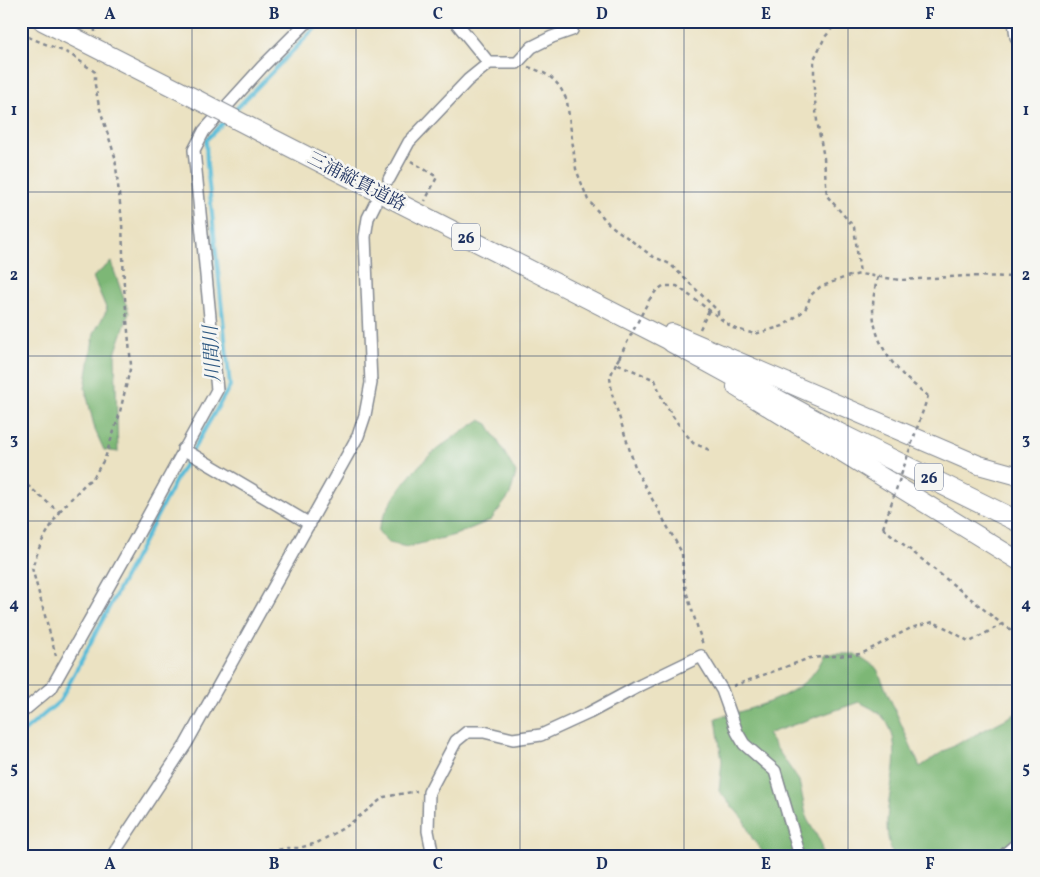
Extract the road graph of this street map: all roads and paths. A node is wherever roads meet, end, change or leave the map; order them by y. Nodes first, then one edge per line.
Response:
1 (42, 21) edge
2 (94, 21) edge
3 (308, 21) edge
4 (455, 21) edge
5 (572, 21) edge
6 (838, 21) edge
7 (1014, 21) edge
8 (21, 34) edge
9 (95, 34) dead end
10 (1019, 40) edge
11 (518, 63) junction
12 (488, 64) junction
13 (402, 155) junction
14 (389, 179) dead end
15 (425, 202) dead end
16 (375, 204) dead end
17 (860, 274) junction
18 (878, 277) junction
19 (1019, 277) edge
20 (605, 309) junction
21 (709, 310) junction
22 (718, 319) junction
23 (626, 320) junction
24 (698, 335) dead end
25 (672, 342) joint
26 (616, 364) junction
27 (841, 429) junction
28 (185, 450) junction
29 (712, 451) dead end
30 (1019, 476) edge
31 (21, 480) edge
32 (60, 512) junction
33 (1019, 513) edge
34 (1019, 522) edge
35 (310, 524) junction
36 (1019, 561) edge
37 (1002, 624) junction
38 (1019, 635) edge
39 (701, 656) junction
40 (59, 672) junction
41 (722, 690) junction
42 (21, 713) edge
43 (429, 792) junction
44 (1019, 842) edge
45 (112, 856) edge
46 (223, 856) edge
47 (433, 856) edge
48 (800, 856) edge
49 (1003, 856) edge

1 - 20 main road, 三浦縦貫道路 / 26, bridge
2 - 9 path
3 - 28 street
4 - 12 street
5 - 11 street
6 - 17 path
7 - 10 street
8 - 32 path
11 - 12 street
11 - 22 path
12 - 13 street
13 - 14 street
13 - 15 path
16 - 35 street
17 - 18 path
17 - 22 path
18 - 19 path
18 - 37 path, bridge
20 - 23 main road, 三浦縦貫道路 / 26
20 - 30 main road, 26
21 - 22 path
21 - 24 path
21 - 26 path, bridge
23 - 25 main road, 三浦縦貫道路 / 26
23 - 36 main road
25 - 27 highway, 26
26 - 29 path
26 - 39 path
27 - 33 highway, 26
27 - 34 highway, 26
28 - 35 street
28 - 40 street
31 - 32 path
32 - 40 path
35 - 45 street
37 - 38 path
37 - 41 path
39 - 41 street
39 - 43 street
40 - 42 street
41 - 48 street
43 - 46 path
43 - 47 street
44 - 49 street

